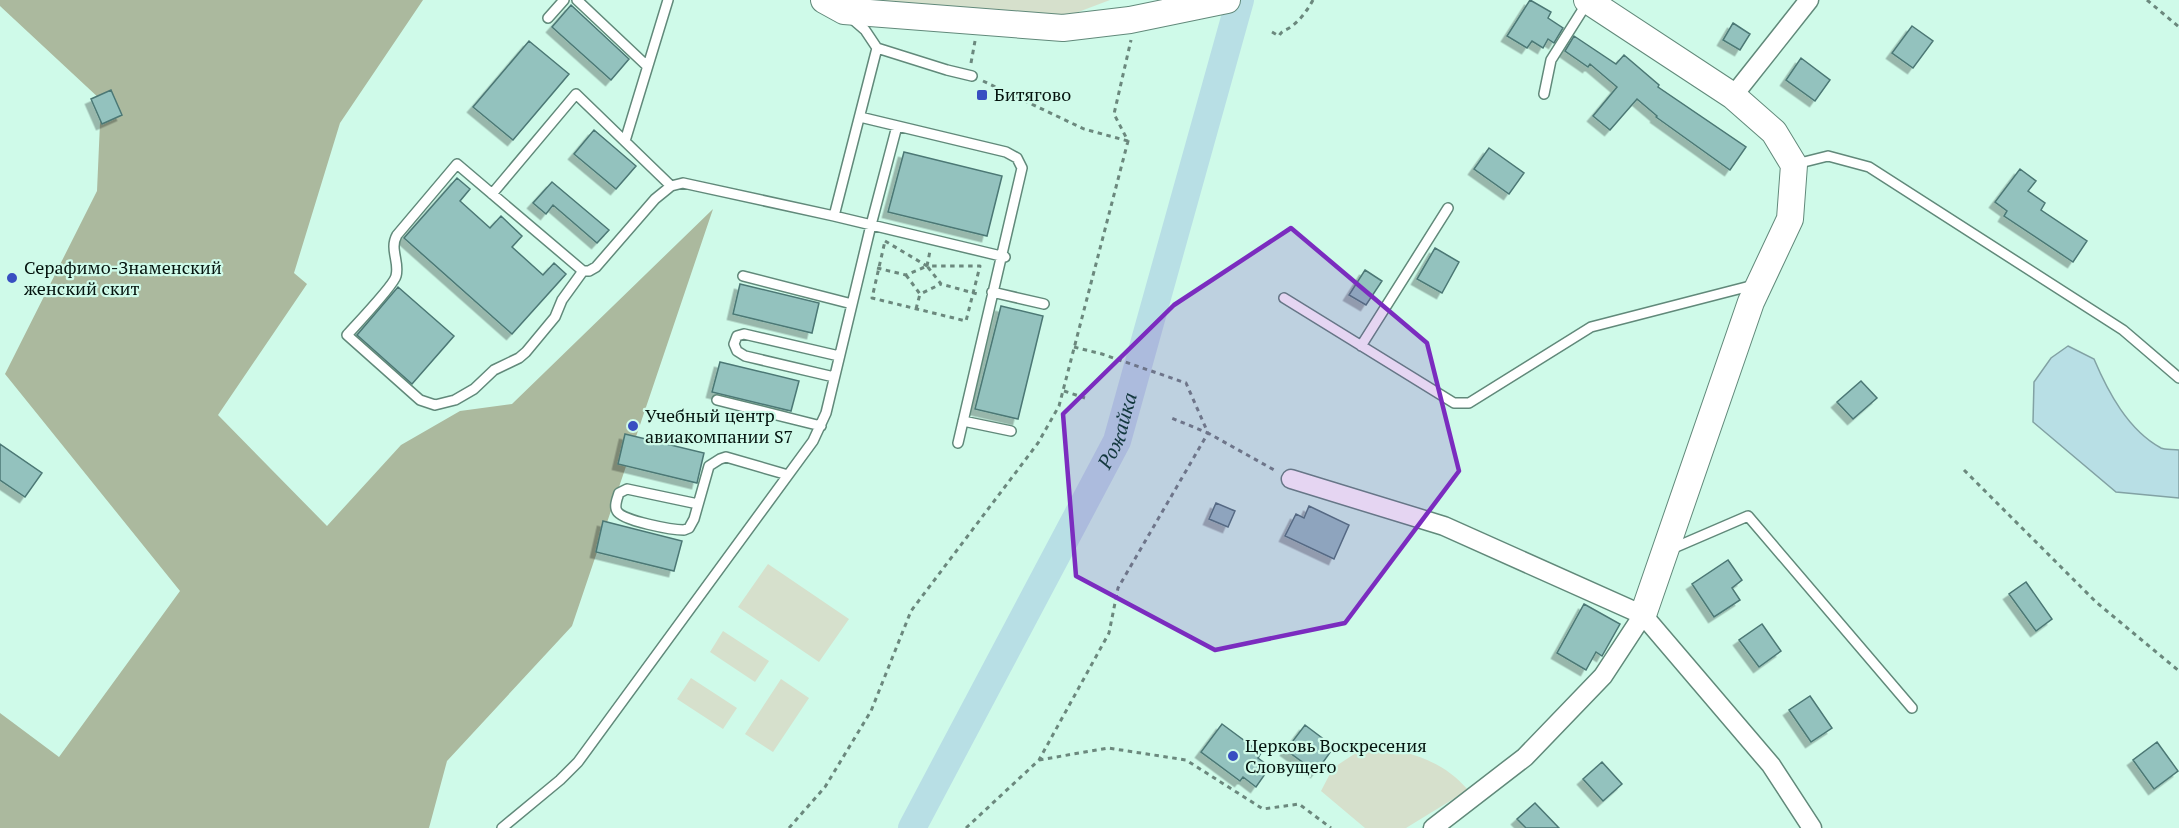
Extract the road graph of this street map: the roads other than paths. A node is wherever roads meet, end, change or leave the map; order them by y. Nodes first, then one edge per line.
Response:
1 (564, 0) edge
2 (577, 0) edge
3 (668, 0) edge
4 (1588, 0) edge
5 (1809, 0) edge
6 (1221, 2) edge
7 (834, 5) edge
8 (548, 18) dead end
9 (877, 48) junction
10 (647, 66) junction
11 (972, 76) road end
12 (1544, 93) dead end
13 (1733, 96) junction
14 (860, 117) junction
15 (897, 126) junction
16 (625, 141) junction
17 (1794, 165) junction
18 (670, 186) junction
19 (492, 194) junction
20 (1448, 208) dead end
21 (834, 216) junction
22 (871, 225) junction
23 (1003, 257) junction
24 (583, 271) junction
25 (743, 276) dead end
26 (1760, 283) junction
27 (992, 295) junction
28 (1284, 298) dead end
29 (852, 304) junction
30 (1044, 304) dead end
31 (1361, 346) junction
32 (839, 356) junction
33 (834, 377) junction
34 (2179, 378) edge
35 (717, 400) dead end
36 (963, 421) junction
37 (821, 426) junction
38 (1011, 432) dead end
39 (958, 443) dead end
40 (788, 475) junction
41 (1291, 479) road end
42 (698, 504) junction
43 (1664, 552) junction
44 (1643, 615) junction
45 (1912, 708) dead end
46 (502, 828) edge
47 (1433, 828) edge
48 (1812, 828) edge

1 - 8 lane
2 - 10 lane
3 - 10 lane
4 - 12 lane
4 - 13 street
5 - 13 street
6 - 7 street
7 - 9 lane
9 - 11 lane
9 - 14 lane
10 - 16 lane
13 - 17 street
14 - 15 lane
14 - 21 lane
15 - 22 lane
15 - 23 lane
16 - 18 lane
16 - 19 lane
17 - 26 street
17 - 34 lane
18 - 21 lane
18 - 24 lane
19 - 24 lane
19 - 24 lane
20 - 31 lane
21 - 22 lane
22 - 23 lane
22 - 29 lane
23 - 27 lane
25 - 29 lane
26 - 31 lane
26 - 43 street
27 - 30 lane
27 - 36 lane
28 - 31 lane
29 - 32 lane
32 - 33 lane
32 - 33 lane
33 - 37 lane
35 - 37 lane
36 - 38 lane
36 - 39 lane
37 - 40 lane
40 - 42 lane
40 - 46 lane
41 - 44 street
42 - 42 lane
43 - 44 street
43 - 45 lane
44 - 47 street
44 - 48 street

